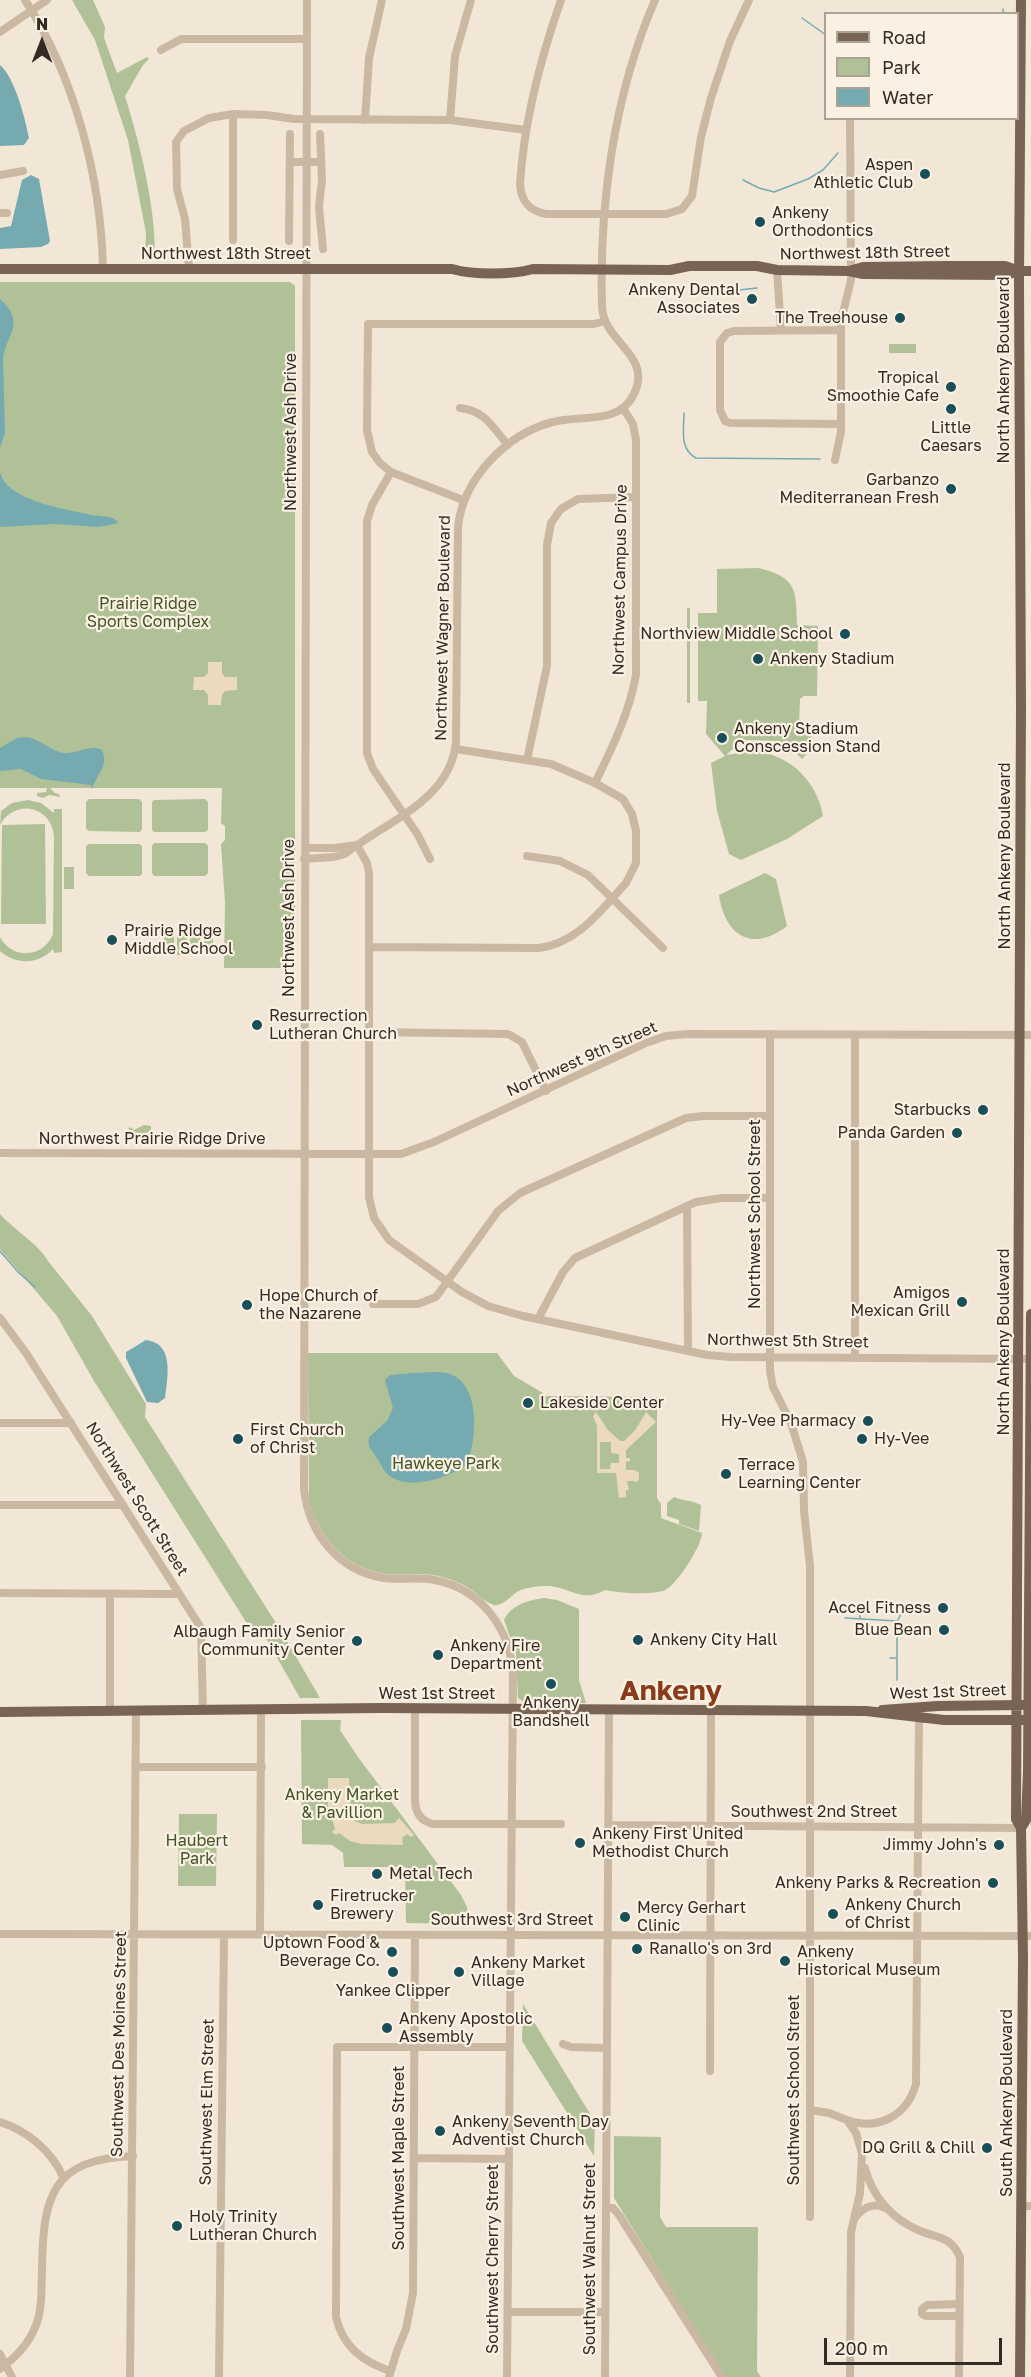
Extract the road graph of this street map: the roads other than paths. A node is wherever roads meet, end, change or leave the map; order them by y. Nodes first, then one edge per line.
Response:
1 (25, 0) edge
2 (47, 0) edge
3 (307, 0) edge
4 (382, 0) edge
5 (471, 0) edge
6 (561, 0) edge
7 (655, 0) edge
8 (749, 0) edge
9 (1021, 0) edge
10 (31, 11) junction
11 (0, 32) edge
12 (307, 39) junction
13 (161, 50) dead end
14 (1023, 74) edge
15 (233, 114) junction
16 (307, 120) junction
17 (365, 120) junction
18 (450, 120) junction
19 (850, 120) edge
20 (526, 130) junction
21 (290, 134) dead end
22 (320, 134) dead end
23 (290, 162) junction
24 (307, 162) junction
25 (321, 162) junction
26 (23, 171) dead end
27 (0, 175) edge
28 (606, 214) junction
29 (233, 240) dead end
30 (289, 241) dead end
31 (323, 249) dead end
32 (189, 268) junction
33 (0, 269) edge
34 (103, 269) junction
35 (306, 269) junction
36 (603, 270) junction
37 (777, 270) junction
38 (849, 271) junction
39 (1019, 271) junction
40 (1031, 271) edge
41 (605, 321) junction
42 (782, 330) junction
43 (841, 330) junction
44 (460, 408) dead end
45 (623, 408) junction
46 (841, 424) junction
47 (508, 445) junction
48 (835, 460) dead end
49 (391, 472) junction
50 (636, 497) junction
51 (463, 500) junction
52 (456, 749) junction
53 (527, 760) junction
54 (595, 783) junction
55 (404, 815) junction
56 (1019, 829) junction
57 (1031, 830) edge
58 (357, 845) junction
59 (305, 848) junction
60 (527, 856) dead end
61 (304, 859) junction
62 (430, 859) dead end
63 (613, 898) junction
64 (369, 947) junction
65 (663, 948) dead end
66 (369, 1032) junction
67 (770, 1034) junction
68 (855, 1035) junction
69 (1025, 1035) edge
70 (546, 1091) junction
71 (770, 1116) junction
72 (0, 1153) edge
73 (304, 1154) junction
74 (369, 1154) junction
75 (770, 1198) junction
76 (687, 1206) junction
77 (448, 1282) junction
78 (373, 1304) dead end
79 (1031, 1314) edge
80 (0, 1318) edge
81 (538, 1319) junction
82 (688, 1351) junction
83 (770, 1357) junction
84 (855, 1358) junction
85 (1027, 1359) edge
86 (0, 1423) edge
87 (71, 1423) junction
88 (0, 1505) edge
89 (123, 1505) junction
90 (0, 1593) edge
91 (110, 1594) junction
92 (179, 1594) junction
93 (415, 1709) junction
94 (512, 1709) junction
95 (609, 1710) junction
96 (711, 1710) junction
97 (203, 1711) junction
98 (261, 1711) junction
99 (811, 1711) junction
100 (0, 1712) edge
101 (110, 1712) junction
102 (136, 1712) junction
103 (919, 1712) junction
104 (1024, 1712) edge
105 (136, 1767) junction
106 (262, 1767) junction
107 (555, 1822) dead end
108 (512, 1824) junction
109 (608, 1825) junction
110 (711, 1827) junction
111 (811, 1827) junction
112 (918, 1828) junction
113 (1021, 1828) junction
114 (0, 1934) edge
115 (135, 1934) junction
116 (711, 1934) junction
117 (224, 1935) junction
118 (260, 1935) junction
119 (415, 1935) junction
120 (810, 1935) junction
121 (511, 1936) junction
122 (608, 1936) junction
123 (917, 1936) junction
124 (1027, 1936) edge
125 (563, 2044) dead end
126 (414, 2047) junction
127 (510, 2047) junction
128 (607, 2048) junction
129 (710, 2071) dead end
130 (810, 2110) junction
131 (847, 2121) junction
132 (0, 2122) edge
133 (874, 2124) junction
134 (861, 2144) junction
135 (133, 2156) junction
136 (414, 2158) junction
137 (509, 2159) junction
138 (863, 2159) junction
139 (63, 2177) junction
140 (1026, 2206) edge
141 (606, 2208) junction
142 (888, 2210) junction
143 (810, 2217) dead end
144 (853, 2222) junction
145 (960, 2304) junction
146 (508, 2312) junction
147 (605, 2312) junction
148 (959, 2316) junction
149 (0, 2354) edge
150 (3, 2367) edge
151 (390, 2374) edge
152 (12, 2377) edge
153 (130, 2377) edge
154 (219, 2377) edge
155 (507, 2377) edge
156 (605, 2377) edge
157 (722, 2377) edge
158 (850, 2377) edge
159 (959, 2377) edge
160 (1020, 2377) edge

1 - 10 street
2 - 10 street
3 - 12 street, Northwest Ash Drive
4 - 17 street
5 - 18 street
6 - 20 street
7 - 28 street
8 - 28 street
9 - 14 main road, North Ankeny Boulevard
10 - 11 street
10 - 34 street
12 - 13 street
12 - 16 street, Northwest Ash Drive
14 - 39 main road, North Ankeny Boulevard
15 - 16 street
15 - 29 street
15 - 32 street
16 - 17 street
16 - 24 street, Northwest Ash Drive
17 - 18 street
18 - 20 street
19 - 38 street
20 - 28 street
21 - 23 street
22 - 25 street
23 - 24 street
23 - 30 street
24 - 25 street
24 - 35 street, Northwest Ash Drive
25 - 31 street
26 - 27 street
28 - 36 street
32 - 34 main road, Northwest 18th Street
32 - 35 main road, Northwest 18th Street
33 - 34 main road, Northwest 18th Street
35 - 36 main road, Northwest 18th Street
35 - 59 street, Northwest Ash Drive
36 - 37 main road, Northwest 18th Street
36 - 41 street
37 - 38 main road, Northwest 18th Street
37 - 42 street
38 - 39 main road, Northwest 18th Street
38 - 43 street
39 - 40 main road, Northwest 18th Street
39 - 56 main road, North Ankeny Boulevard
41 - 45 street
41 - 49 street
42 - 43 street
42 - 46 street
43 - 46 street
44 - 47 street
45 - 47 street, Northwest Wagner Boulevard
45 - 50 street, Northwest Campus Drive
46 - 48 street
47 - 51 street, Northwest Wagner Boulevard
49 - 51 street
49 - 55 street
50 - 53 street
50 - 54 street, Northwest Campus Drive
51 - 52 street, Northwest Wagner Boulevard
52 - 53 street
52 - 55 street, Northwest Wagner Boulevard
53 - 54 street
54 - 63 street
55 - 58 street, Northwest Wagner Boulevard
55 - 62 street
56 - 57 street
56 - 69 main road, North Ankeny Boulevard
58 - 59 street, Northwest Wagner Boulevard
58 - 61 street, Northwest Wagner Boulevard
58 - 64 street, Northwest 5th Street
59 - 61 street, Northwest Ash Drive
60 - 63 street
61 - 73 street, Northwest Ash Drive
63 - 64 street
63 - 65 street
64 - 66 street, Northwest 5th Street
66 - 70 street
66 - 74 street, Northwest 5th Street
67 - 68 street, Northwest 9th Street
67 - 70 street, Northwest 9th Street
67 - 71 street, Northwest School Street
68 - 69 street, Northwest 9th Street
68 - 84 street
69 - 85 main road, North Ankeny Boulevard
70 - 74 street, Northwest 9th Street
71 - 75 street, Northwest School Street
71 - 77 street
72 - 73 street, Northwest Prairie Ridge Drive
73 - 74 street, Northwest 9th Street
73 - 94 street, Northwest Ash Drive
74 - 77 street, Northwest 5th Street
75 - 76 street
75 - 83 street, Northwest School Street
76 - 81 street
76 - 82 street
77 - 78 street
77 - 81 street, Northwest 5th Street
79 - 85 main road, North Ankeny Boulevard
80 - 87 street, Northwest Scott Street
81 - 82 street, Northwest 5th Street
82 - 83 street, Northwest 5th Street
83 - 84 street, Northwest 5th Street
83 - 99 street, Northwest School Street
84 - 85 street, Northwest 5th Street
85 - 104 main road, North Ankeny Boulevard
86 - 87 street
87 - 89 street, Northwest Scott Street
88 - 89 street
89 - 92 street, Northwest Scott Street
90 - 91 street
91 - 92 street
91 - 101 street
92 - 97 street, Northwest Scott Street
93 - 94 main road, West 1st Street
93 - 98 main road, West 1st Street
93 - 108 street
94 - 95 main road, West 1st Street
94 - 108 street, Southwest Cherry Street
95 - 96 main road, West 1st Street
95 - 109 street, Southwest Walnut Street
96 - 99 main road, West 1st Street
96 - 110 street
97 - 98 main road, West 1st Street
97 - 102 main road, West 1st Street
98 - 106 street
99 - 103 main road, West 1st Street
99 - 111 street, Southwest School Street
100 - 101 main road, West 1st Street
101 - 102 main road, West 1st Street
102 - 105 street, Southwest Des Moines Street
103 - 104 main road, West 1st Street
103 - 112 street
104 - 113 main road, South Ankeny Boulevard
105 - 106 street
105 - 115 street, Southwest Des Moines Street
106 - 118 street
107 - 108 street
108 - 121 street, Southwest Cherry Street
109 - 110 street, Southwest 2nd Street
109 - 122 street, Southwest Walnut Street
110 - 111 street, Southwest 2nd Street
110 - 116 street
111 - 112 street, Southwest 2nd Street
111 - 120 street, Southwest School Street
112 - 113 street, Southwest 2nd Street
112 - 123 street
113 - 124 main road, South Ankeny Boulevard
114 - 115 street, Southwest 3rd Street
115 - 117 street, Southwest 3rd Street
115 - 135 street, Southwest Des Moines Street
116 - 120 street, Southwest 3rd Street
116 - 122 street, Southwest 3rd Street
116 - 129 street
117 - 118 street, Southwest 3rd Street
117 - 154 street, Southwest Elm Street
118 - 119 street, Southwest 3rd Street
119 - 121 street, Southwest 3rd Street
119 - 126 street, Southwest Maple Street
120 - 123 street, Southwest 3rd Street
120 - 130 street, Southwest School Street
121 - 122 street, Southwest 3rd Street
121 - 127 street, Southwest Cherry Street
122 - 128 street, Southwest Walnut Street
123 - 124 street, Southwest 3rd Street
123 - 133 street
124 - 140 main road, South Ankeny Boulevard
125 - 128 street
126 - 127 street
126 - 136 street, Southwest Maple Street
126 - 151 street
127 - 137 street, Southwest Cherry Street
128 - 141 street, Southwest Walnut Street
130 - 131 street
130 - 143 street, Southwest School Street
131 - 133 street
131 - 134 street
132 - 139 street
133 - 134 street
134 - 138 street
135 - 139 street
135 - 153 street, Southwest Des Moines Street
136 - 137 street
136 - 151 street, Southwest Maple Street
137 - 146 street, Southwest Cherry Street
138 - 142 street
138 - 144 street
139 - 150 street
140 - 160 main road, South Ankeny Boulevard
141 - 147 street, Southwest Walnut Street
141 - 157 street
142 - 144 street
142 - 145 street
144 - 158 street
145 - 148 street
145 - 148 street
146 - 147 street
146 - 155 street, Southwest Cherry Street
147 - 156 street, Southwest Walnut Street
148 - 159 street
149 - 150 street
150 - 152 street

